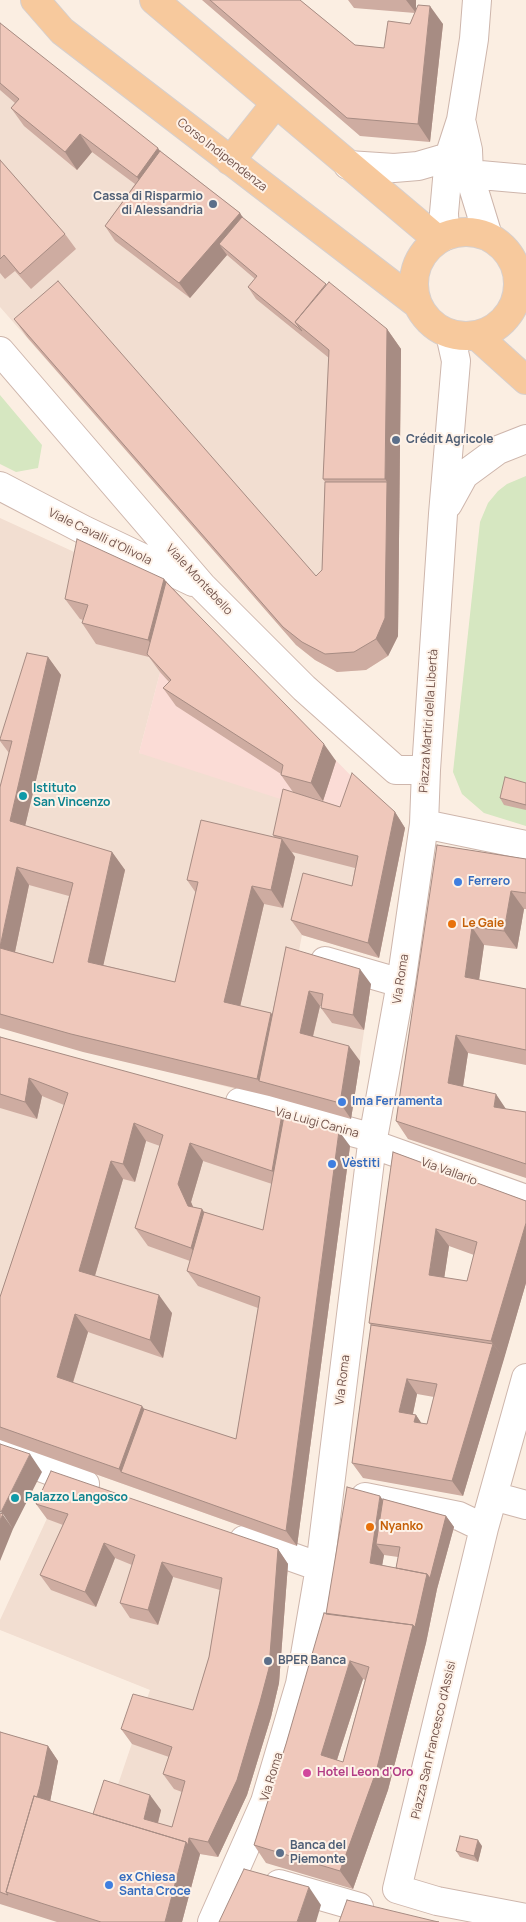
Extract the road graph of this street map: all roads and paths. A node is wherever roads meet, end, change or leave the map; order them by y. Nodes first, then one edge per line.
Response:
1 (35, 0) edge
2 (154, 0) edge
3 (477, 0) edge
4 (276, 103) junction
5 (230, 161) junction
6 (348, 164) junction
7 (459, 165) junction
8 (526, 179) edge
9 (488, 236) junction
10 (441, 238) junction
11 (521, 274) edge
12 (416, 302) junction
13 (463, 335) junction
14 (0, 351) edge
15 (526, 380) edge
16 (526, 439) edge
17 (0, 486) edge
18 (443, 514) junction
19 (202, 586) junction
20 (426, 770) junction
21 (424, 824) junction
22 (526, 845) edge
23 (316, 958) edge
24 (401, 983) junction
25 (220, 1097) edge
26 (373, 1141) junction
27 (526, 1199) edge
28 (526, 1378) edge
29 (0, 1452) edge
30 (329, 1490) junction
31 (107, 1491) edge
32 (493, 1496) junction
33 (526, 1505) edge
34 (484, 1528) junction
35 (217, 1530) edge
36 (310, 1563) junction
37 (235, 1871) junction
38 (359, 1907) edge
39 (526, 1918) edge
40 (212, 1922) edge

1 - 5 main road, Corso Indipendenza
2 - 4 main road
3 - 7 street
4 - 5 main road
4 - 6 main road
5 - 12 main road, Corso Indipendenza
6 - 7 street
6 - 10 main road
7 - 8 street
7 - 9 street
7 - 10 street
9 - 10 main road
9 - 11 main road
10 - 12 main road
11 - 13 main road
12 - 13 main road
13 - 15 main road
13 - 18 street, Piazza Martiri della Libertà
14 - 19 street, Viale Montebello
16 - 18 street, Piazza Martiri della Libertà
17 - 19 street, Viale Cavalli d'Olivola
18 - 20 street, Piazza Martiri della Libertà
19 - 20 street, Viale Montebello
20 - 21 street, Piazza Martiri della Libertà
21 - 22 street
21 - 24 street, Via Roma
23 - 24 street
24 - 26 street, Via Roma
25 - 26 street, Via Luigi Canina
26 - 27 street, Via Vallario
26 - 30 street, Via Roma
28 - 32 street, Piazza San Francesco d'Assisi
29 - 31 street
30 - 34 street
30 - 36 street, Via Roma
32 - 33 street
32 - 34 street, Piazza San Francesco d'Assisi
34 - 39 street, Piazza San Francesco d'Assisi
35 - 36 street
36 - 37 street, Via Roma
37 - 38 street
37 - 40 street, Via Roma

